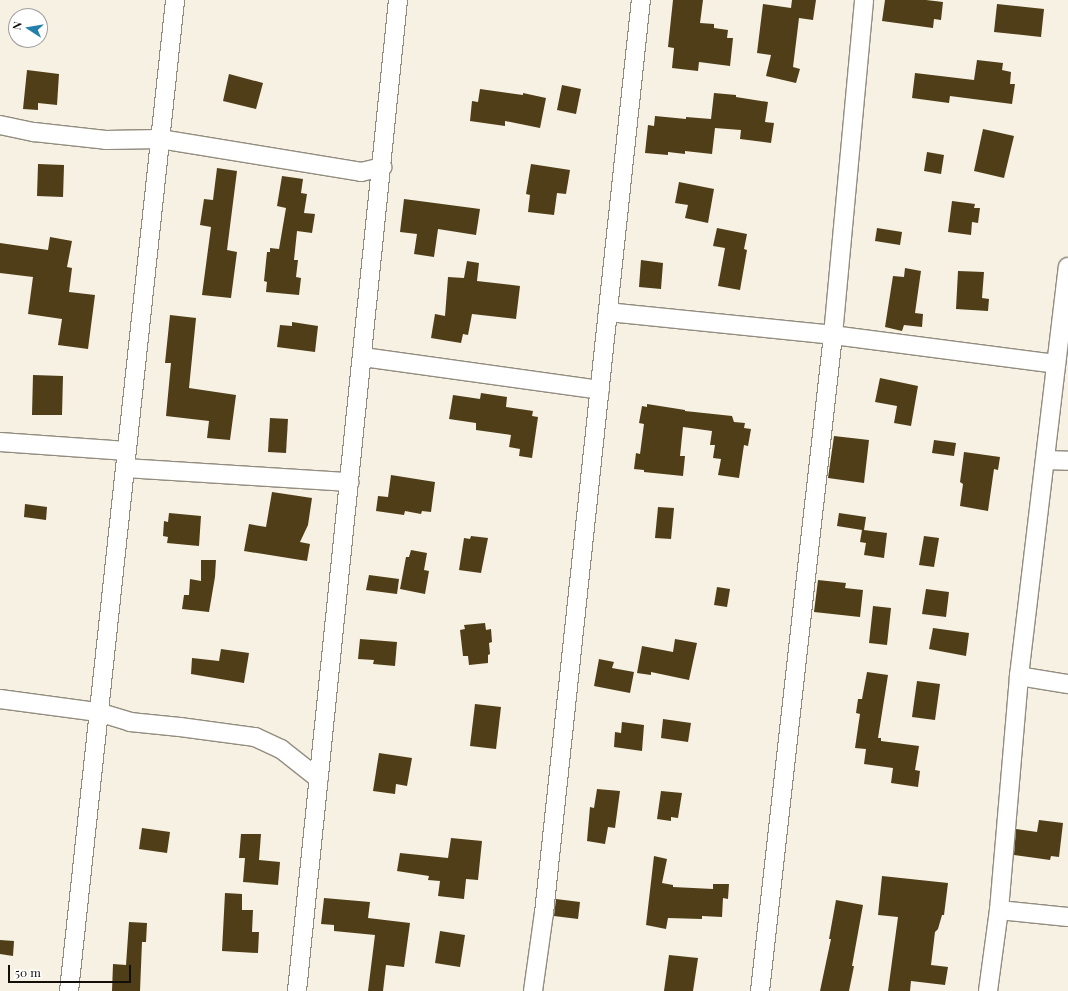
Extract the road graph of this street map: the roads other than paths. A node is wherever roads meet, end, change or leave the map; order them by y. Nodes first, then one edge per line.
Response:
1 (175, 0) edge
2 (398, 0) edge
3 (641, 0) edge
4 (864, 0) edge
5 (0, 125) edge
6 (160, 139) junction
7 (382, 167) junction
8 (1068, 267) edge
9 (608, 312) junction
10 (833, 335) junction
11 (363, 357) junction
12 (1056, 364) junction
13 (600, 390) junction
14 (0, 442) edge
15 (126, 459) junction
16 (1045, 460) junction
17 (1068, 461) edge
18 (350, 482) junction
19 (1019, 676) junction
20 (1068, 684) edge
21 (0, 699) edge
22 (98, 712) junction
23 (319, 779) junction
24 (999, 910) junction
25 (1068, 917) edge
26 (69, 991) edge
27 (297, 991) edge
28 (533, 991) edge
29 (760, 991) edge
30 (988, 991) edge

1 - 6 street
2 - 7 street
3 - 9 street
4 - 10 street
5 - 6 street
6 - 7 street
6 - 15 street
7 - 11 street
8 - 12 street
9 - 10 street
9 - 13 street
10 - 12 street
10 - 29 street
11 - 13 street
11 - 18 street
12 - 16 street
13 - 28 street
14 - 15 street
15 - 18 street
15 - 22 street
16 - 17 street
16 - 19 street
18 - 23 street
19 - 20 street
19 - 24 street
21 - 22 street
22 - 23 street
22 - 26 street
23 - 27 street
24 - 25 street
24 - 30 street

